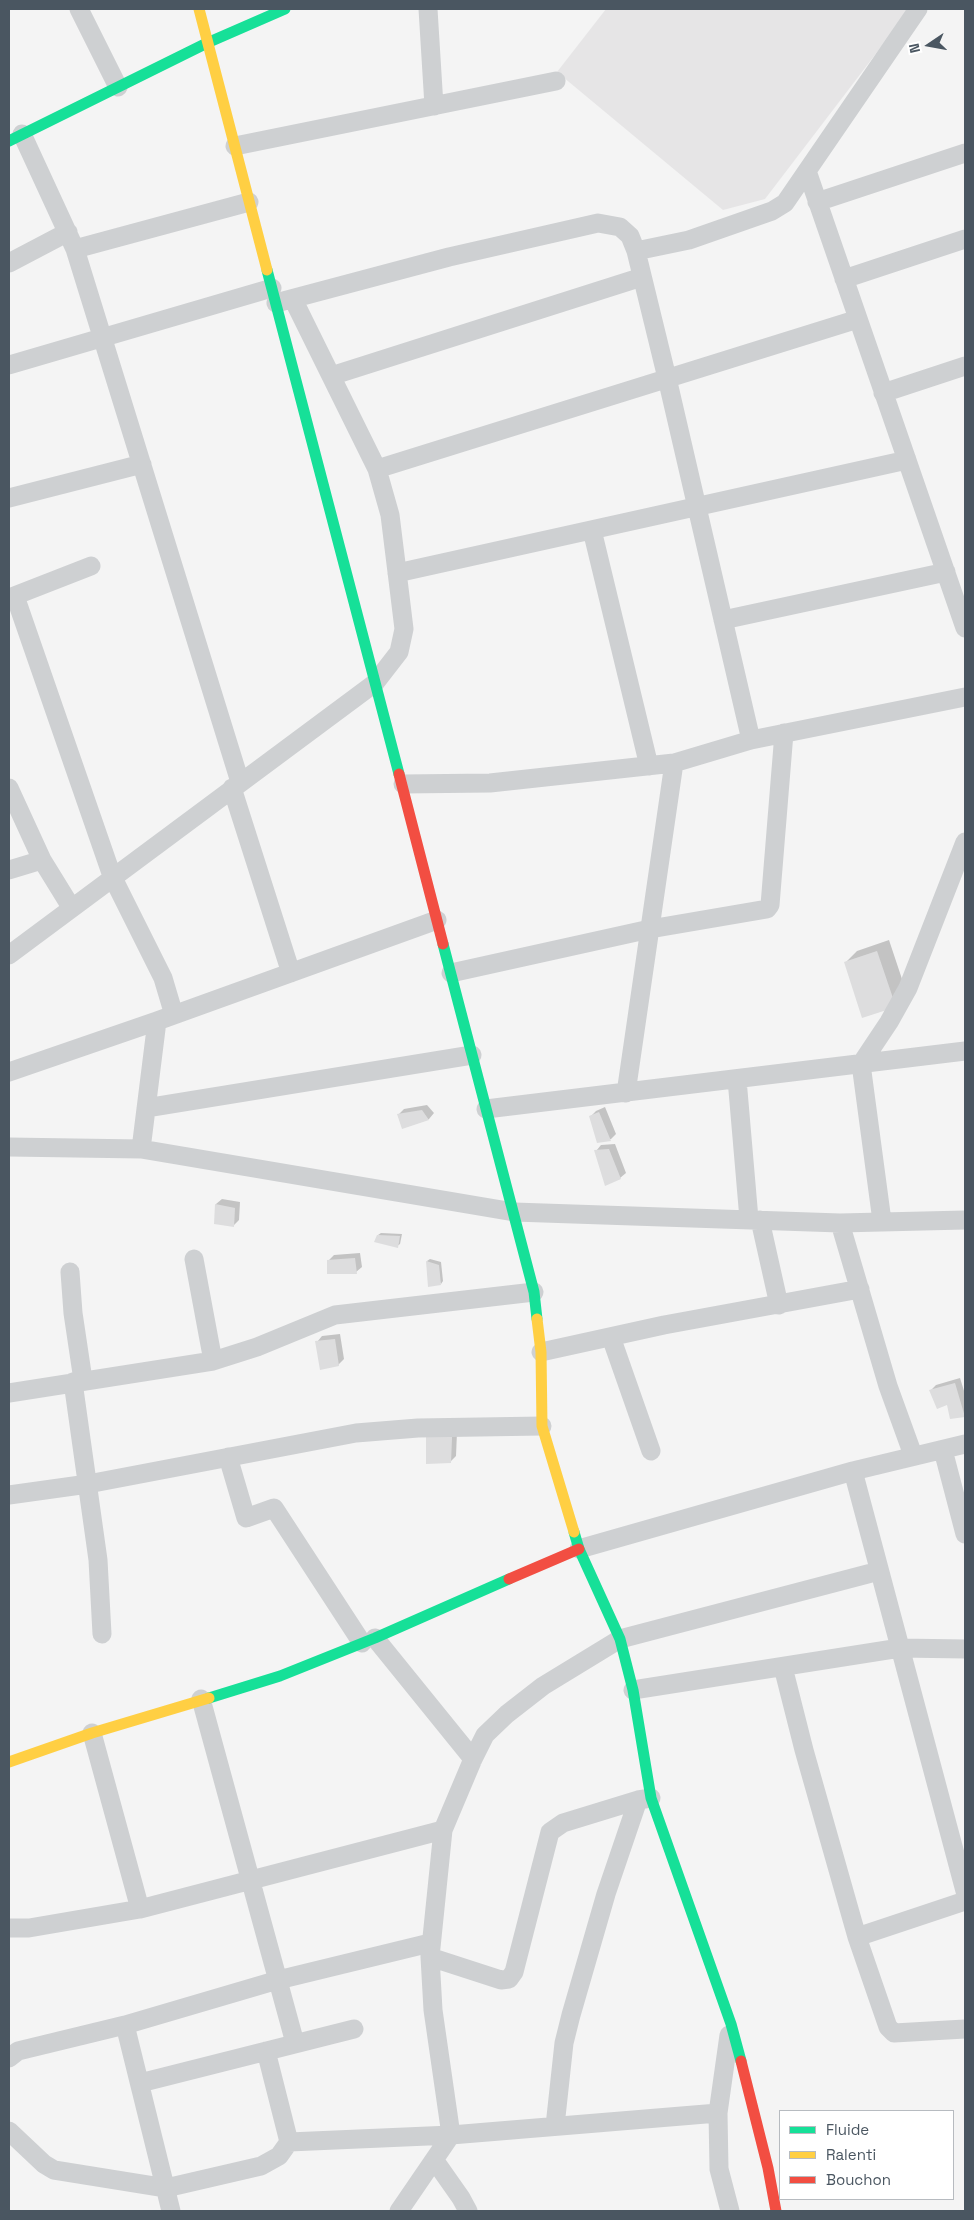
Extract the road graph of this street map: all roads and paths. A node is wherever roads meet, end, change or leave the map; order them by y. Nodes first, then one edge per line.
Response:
1 (79, 9) edge
2 (199, 9) edge
3 (286, 9) edge
4 (428, 9) edge
5 (918, 9) edge
6 (207, 43) junction
7 (556, 81) dead end
8 (118, 87) junction
9 (434, 106) junction
10 (13, 138) edge
11 (235, 146) junction
12 (965, 153) edge
13 (806, 171) junction
14 (250, 202) junction
15 (817, 202) junction
16 (965, 239) edge
17 (72, 241) junction
18 (636, 251) junction
19 (9, 263) edge
20 (642, 277) junction
21 (844, 279) junction
22 (280, 297) junction
23 (858, 319) junction
24 (103, 337) junction
25 (9, 365) edge
26 (965, 366) edge
27 (331, 376) junction
28 (667, 378) junction
29 (884, 393) junction
30 (907, 460) junction
31 (142, 464) junction
32 (377, 469) junction
33 (9, 498) edge
34 (697, 507) junction
35 (592, 530) junction
36 (91, 566) dead end
37 (946, 572) junction
38 (397, 573) junction
39 (12, 597) edge
40 (723, 620) junction
41 (965, 628) edge
42 (375, 682) junction
43 (965, 697) edge
44 (784, 733) junction
45 (751, 740) junction
46 (674, 763) junction
47 (649, 766) junction
48 (403, 784) junction
49 (236, 785) junction
50 (9, 788) edge
51 (965, 842) edge
52 (42, 860) junction
53 (9, 870) edge
54 (112, 876) junction
55 (71, 907) junction
56 (437, 920) junction
57 (650, 929) junction
58 (9, 955) edge
59 (291, 973) junction
60 (451, 974) junction
61 (166, 1018) junction
62 (965, 1051) edge
63 (472, 1055) junction
64 (861, 1064) junction
65 (9, 1072) edge
66 (737, 1079) junction
67 (626, 1093) junction
68 (146, 1108) junction
69 (486, 1108) junction
70 (9, 1147) edge
71 (141, 1149) junction
72 (514, 1212) junction
73 (754, 1220) junction
74 (965, 1220) edge
75 (882, 1222) junction
76 (840, 1223) junction
77 (194, 1259) dead end
78 (70, 1272) dead end
79 (860, 1289) junction
80 (534, 1292) junction
81 (778, 1305) junction
82 (611, 1337) junction
83 (541, 1352) junction
84 (213, 1360) junction
85 (78, 1381) junction
86 (9, 1393) edge
87 (542, 1426) junction
88 (965, 1444) edge
89 (651, 1450) dead end
90 (943, 1450) junction
91 (913, 1455) junction
92 (228, 1457) junction
93 (853, 1471) junction
94 (88, 1484) junction
95 (9, 1495) edge
96 (965, 1534) edge
97 (579, 1549) junction
98 (879, 1571) junction
99 (102, 1634) dead end
100 (620, 1639) junction
101 (368, 1640) junction
102 (900, 1648) junction
103 (965, 1649) edge
104 (783, 1668) junction
105 (633, 1690) junction
106 (201, 1699) junction
107 (92, 1733) junction
108 (472, 1759) junction
109 (9, 1762) edge
110 (644, 1799) junction
111 (443, 1830) junction
112 (251, 1881) junction
113 (965, 1889) edge
114 (140, 1909) junction
115 (9, 1928) edge
116 (857, 1937) junction
117 (430, 1950) junction
118 (278, 1980) junction
119 (731, 2024) junction
120 (125, 2025) junction
121 (354, 2029) dead end
122 (965, 2029) edge
123 (295, 2043) junction
124 (266, 2051) junction
125 (9, 2058) edge
126 (140, 2083) junction
127 (718, 2113) junction
128 (555, 2126) junction
129 (9, 2131) edge
130 (452, 2135) junction
131 (289, 2142) junction
132 (435, 2161) junction
133 (166, 2188) junction
134 (171, 2211) edge
135 (400, 2211) edge
136 (468, 2211) edge
137 (730, 2211) edge
138 (776, 2211) edge

1 - 8 street
2 - 6 street
3 - 6 street
4 - 9 street
5 - 13 street
6 - 8 street
6 - 11 street
7 - 9 street
8 - 10 street
9 - 11 street
10 - 17 street
11 - 14 street
12 - 15 street
13 - 15 street
13 - 18 street
14 - 17 street
14 - 22 street
15 - 21 street
16 - 21 street
17 - 19 street
17 - 24 street
18 - 20 street
18 - 22 street
20 - 27 street
20 - 28 street
21 - 23 street
22 - 24 street
22 - 27 street
22 - 42 street
23 - 28 street
23 - 29 street
24 - 25 street
24 - 31 street
26 - 29 street
27 - 32 street
28 - 32 street
28 - 34 street
29 - 30 street
30 - 34 street
30 - 37 street
31 - 33 street
31 - 49 street
32 - 38 street
34 - 35 street
34 - 40 street
35 - 38 street
35 - 47 street
36 - 39 street
37 - 40 street
37 - 41 street
38 - 42 street
39 - 54 street
40 - 45 street
42 - 48 street
42 - 49 street
43 - 44 street
44 - 45 street
44 - 57 street
45 - 46 street
46 - 47 street
46 - 57 street
47 - 48 street
48 - 56 street
49 - 54 street
49 - 59 street
50 - 52 street
51 - 64 street
52 - 53 street
52 - 55 street
54 - 55 street
54 - 61 street
55 - 58 street
56 - 59 street
56 - 60 street
57 - 60 street
57 - 67 street
59 - 61 street
60 - 63 street
61 - 65 street
61 - 68 street
62 - 64 street
63 - 68 street
63 - 69 street
64 - 66 street
64 - 75 street
66 - 67 street
66 - 73 street
67 - 69 street
68 - 71 street
69 - 72 street
70 - 71 street
71 - 72 street
72 - 73 street
72 - 80 street
73 - 76 street
73 - 81 street
74 - 75 street
75 - 76 street
76 - 79 street
77 - 84 street
78 - 85 street
79 - 81 street
79 - 91 street
80 - 83 street
80 - 84 street
81 - 82 street
82 - 83 street
82 - 89 street
83 - 87 street
84 - 85 street
85 - 86 street
85 - 94 street
87 - 92 street
87 - 97 street
88 - 90 street
90 - 91 street
90 - 96 street
91 - 93 street
92 - 94 street
92 - 101 street
93 - 97 street
93 - 98 street
94 - 95 street
94 - 99 street
97 - 100 street
97 - 101 street
98 - 100 street
98 - 102 street
100 - 105 street
100 - 108 street
101 - 106 street
101 - 108 street
102 - 103 street
102 - 104 street
102 - 113 street
104 - 105 street
104 - 116 street
105 - 110 street
106 - 107 street
106 - 112 street
107 - 109 street
107 - 114 street
108 - 111 street
110 - 117 street
110 - 119 street
110 - 128 street
111 - 112 street
111 - 117 street
112 - 114 street
112 - 118 street
113 - 116 street
114 - 115 street
116 - 122 street
117 - 118 street
117 - 130 street
118 - 120 street
118 - 123 street
119 - 127 street
119 - 138 street
120 - 125 street
120 - 126 street
121 - 123 street
123 - 124 street
124 - 126 street
124 - 131 street
126 - 133 street
127 - 128 street
127 - 137 street
128 - 130 street
129 - 133 street
130 - 131 street
130 - 132 street
131 - 133 street
132 - 135 street
132 - 136 street
133 - 134 street

